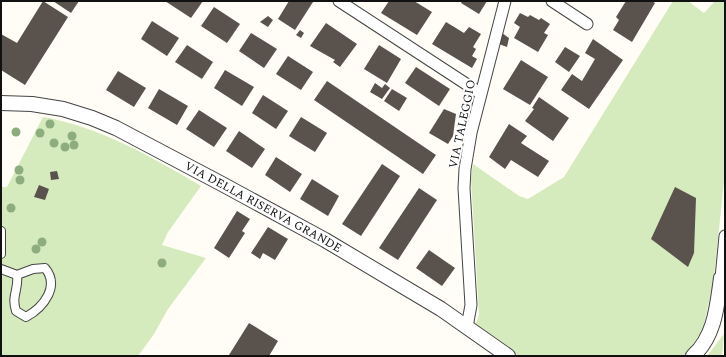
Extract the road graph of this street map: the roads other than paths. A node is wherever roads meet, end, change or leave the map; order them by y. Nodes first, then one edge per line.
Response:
1 (339, 1) edge
2 (505, 1) edge
3 (552, 1) edge
4 (587, 24) dead end
5 (480, 93) junction
6 (1, 99) edge
7 (1, 103) edge
8 (20, 103) junction
9 (1, 231) edge
10 (725, 236) edge
11 (1, 254) edge
12 (1, 268) edge
13 (27, 272) junction
14 (17, 276) junction
15 (723, 278) edge
16 (18, 284) junction
17 (722, 293) edge
18 (467, 327) junction
19 (508, 356) edge
20 (693, 356) edge

1 - 5 street
2 - 5 street, VIA TALEGGIO
3 - 4 street
5 - 18 street, VIA TALEGGIO
6 - 8 street
7 - 8 street, VIA DELLA RISERVA GRANDE
8 - 18 street, VIA DELLA RISERVA GRANDE
9 - 11 street
10 - 15 street
12 - 14 street
13 - 14 street
13 - 16 street
13 - 16 street
14 - 16 street
15 - 17 street
17 - 20 street
18 - 19 street, VIA DELLA RISERVA GRANDE

